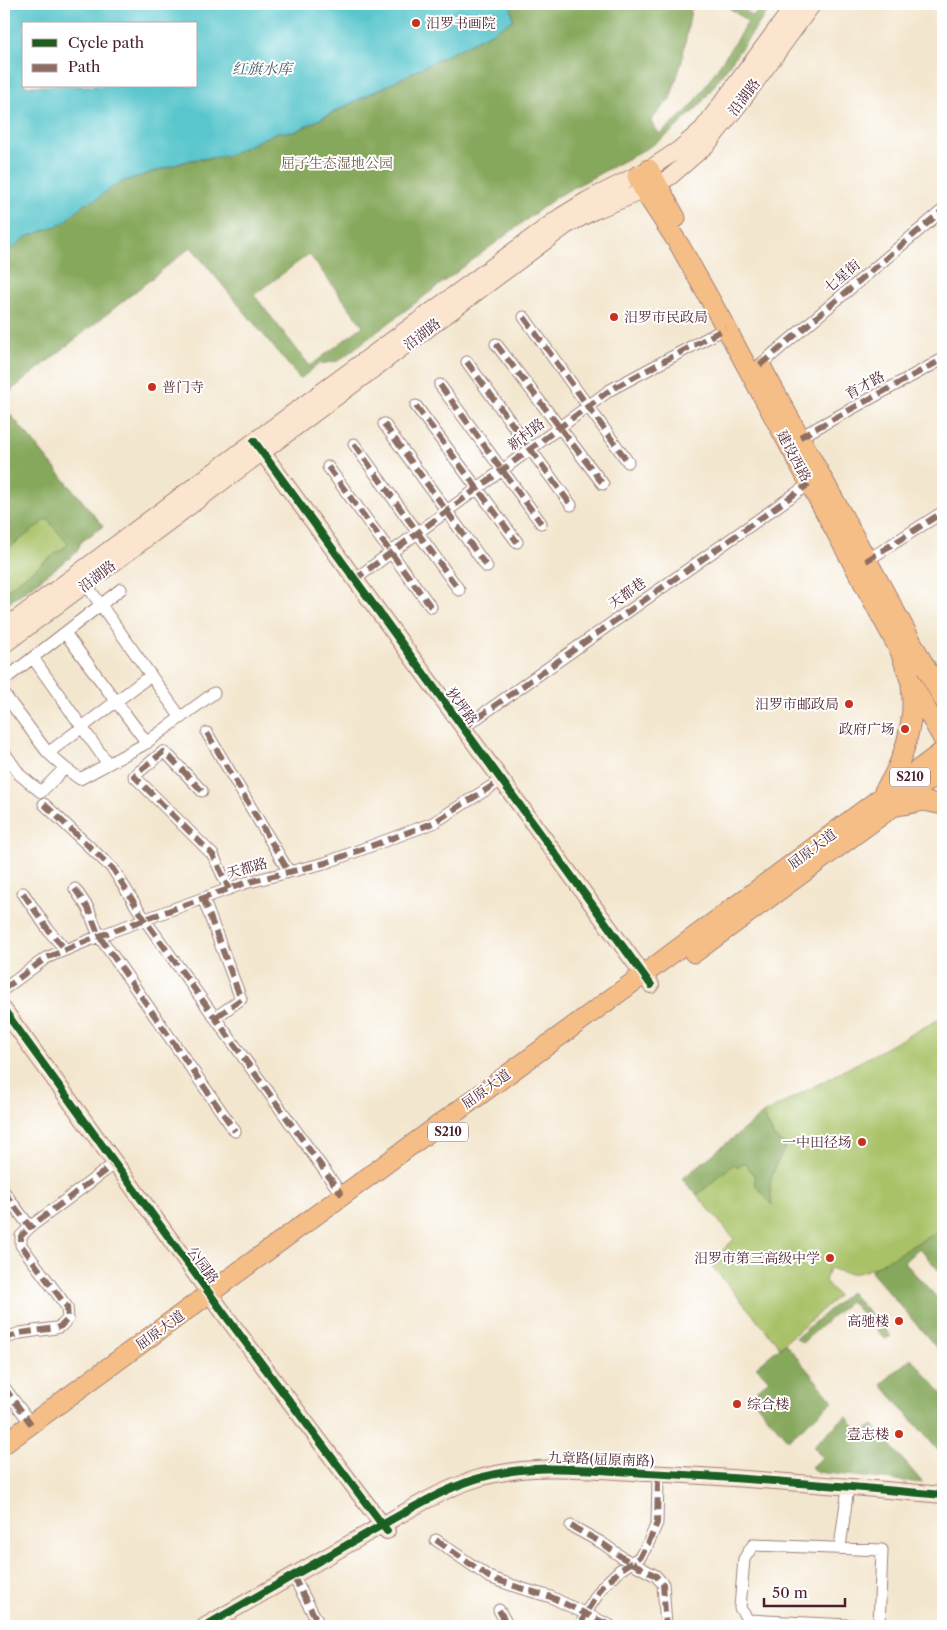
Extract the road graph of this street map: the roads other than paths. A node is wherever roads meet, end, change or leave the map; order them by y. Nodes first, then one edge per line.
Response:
1 (795, 4) edge
2 (813, 4) edge
3 (705, 137) junction
4 (647, 180) junction
5 (943, 210) edge
6 (524, 317) dead end
7 (726, 328) junction
8 (496, 344) dead end
9 (943, 359) edge
10 (467, 362) dead end
11 (760, 366) junction
12 (440, 385) dead end
13 (416, 406) dead end
14 (588, 406) junction
15 (384, 424) dead end
16 (559, 428) junction
17 (800, 437) junction
18 (354, 444) dead end
19 (258, 447) junction
20 (530, 449) junction
21 (628, 462) dead end
22 (328, 467) dead end
23 (502, 469) junction
24 (604, 484) dead end
25 (809, 484) junction
26 (477, 488) junction
27 (571, 506) dead end
28 (447, 510) junction
29 (943, 512) edge
30 (541, 523) dead end
31 (418, 532) junction
32 (517, 542) dead end
33 (391, 552) junction
34 (866, 561) junction
35 (487, 567) dead end
36 (354, 580) junction
37 (86, 584) junction
38 (121, 589) dead end
39 (459, 590) dead end
40 (100, 604) junction
41 (431, 607) dead end
42 (4, 628) edge
43 (64, 633) junction
44 (4, 645) edge
45 (33, 658) junction
46 (936, 674) edge
47 (151, 675) junction
48 (4, 680) edge
49 (910, 680) junction
50 (214, 693) dead end
51 (4, 694) edge
52 (943, 699) edge
53 (116, 702) junction
54 (181, 718) junction
55 (82, 728) junction
56 (463, 728) junction
57 (207, 733) dead end
58 (943, 739) edge
59 (147, 743) junction
60 (943, 751) edge
61 (4, 752) edge
62 (48, 754) junction
63 (108, 764) junction
64 (65, 768) junction
65 (943, 770) edge
66 (500, 781) junction
67 (202, 791) dead end
68 (44, 804) dead end
69 (885, 804) junction
70 (943, 805) edge
71 (289, 872) junction
72 (75, 889) dead end
73 (229, 889) junction
74 (23, 893) dead end
75 (203, 898) junction
76 (145, 920) junction
77 (99, 936) junction
78 (66, 950) junction
79 (647, 980) junction
80 (4, 989) edge
81 (4, 1010) edge
82 (215, 1018) junction
83 (235, 1130) dead end
84 (114, 1164) junction
85 (4, 1192) edge
86 (342, 1195) junction
87 (30, 1227) junction
88 (213, 1299) junction
89 (4, 1339) edge
90 (4, 1387) edge
91 (31, 1424) junction
92 (4, 1444) edge
93 (4, 1459) edge
94 (658, 1481) junction
95 (847, 1495) junction
96 (943, 1495) edge
97 (943, 1504) edge
98 (571, 1526) dead end
99 (385, 1528) junction
100 (436, 1540) dead end
101 (840, 1547) junction
102 (633, 1563) junction
103 (294, 1578) junction
104 (499, 1610) dead end
105 (585, 1614) junction
106 (205, 1626) edge
107 (220, 1626) edge
108 (320, 1626) edge
109 (508, 1626) edge
110 (582, 1626) edge
111 (609, 1626) edge
112 (666, 1626) edge
113 (868, 1626) edge
114 (879, 1626) edge

1 - 3 street, 沿湖路
2 - 3 street, 沿湖路
3 - 4 street, 沿湖路
4 - 7 main road, 建设西路
4 - 11 main road, 建设西路
4 - 19 street, 沿湖路
5 - 11 street, 七星街
6 - 14 street
7 - 14 street, 新村路
7 - 25 main road, 建设西路
8 - 16 street
9 - 17 street, 育才路
10 - 20 street
11 - 17 main road, 建设西路
12 - 23 street
13 - 26 street
14 - 16 street, 新村路
14 - 21 street
15 - 28 street
16 - 20 street, 新村路
16 - 24 street
17 - 34 main road, 建设西路
18 - 31 street
19 - 36 street, 狄坪路
19 - 37 street, 沿湖路
19 - 42 street, 沿湖路
20 - 23 street, 新村路
20 - 27 street
22 - 33 street
23 - 26 street, 新村路
23 - 30 street
25 - 49 main road, 建设西路
25 - 56 street, 天都巷
26 - 28 street, 新村路
26 - 32 street
28 - 31 street, 新村路
28 - 35 street
29 - 34 street
31 - 33 street, 新村路
31 - 39 street
33 - 36 street, 新村路
33 - 41 street
34 - 46 main road, 建设西路
36 - 56 street, 狄坪路
37 - 40 street
37 - 44 street, 沿湖路
38 - 40 street
40 - 43 street
40 - 47 street
43 - 45 street
43 - 53 street
45 - 48 street
45 - 55 street
46 - 52 main road, 建设西路
47 - 53 street
47 - 54 street
49 - 58 main road, 建设西路
49 - 69 main road
50 - 54 street
51 - 62 street
53 - 55 street
53 - 59 street
54 - 59 street
55 - 62 street
55 - 63 street
56 - 66 street, 狄坪路
57 - 71 street
59 - 63 street
60 - 69 main road, 屈原大道 / S210
61 - 64 street
62 - 64 street
63 - 64 street
65 - 69 main road, 屈原大道 / S210
66 - 71 street, 天都路
66 - 79 street, 狄坪路
67 - 73 street
68 - 76 street
69 - 70 main road
69 - 79 main road, 屈原大道 / S210
71 - 73 street, 天都路
72 - 77 street
73 - 75 street, 天都路
74 - 78 street
75 - 76 street, 天都路
75 - 82 street
76 - 77 street, 天都路
76 - 82 street
77 - 78 street, 天都路
77 - 83 street
78 - 80 street, 天都路
79 - 86 main road, 屈原大道 / S210
79 - 88 main road, 屈原大道 / S210
81 - 84 street, 公园路
82 - 86 street
84 - 87 street
84 - 88 street, 公园路
85 - 87 street
86 - 88 main road, 屈原大道 / S210
87 - 89 street
88 - 91 main road, 屈原大道 / S210
88 - 93 main road, 屈原大道 / S210
88 - 99 street, 公园路
90 - 91 street
91 - 92 main road, 屈原大道 / S210
94 - 95 street
94 - 99 street
94 - 102 street
95 - 97 street
95 - 101 street
96 - 99 street, 九章路(屈原南路)
98 - 102 street
99 - 103 street
100 - 105 street
101 - 113 street
101 - 114 street
102 - 105 street
102 - 112 street
103 - 106 street
103 - 107 street
103 - 108 street
104 - 109 street
105 - 110 street
105 - 111 street

